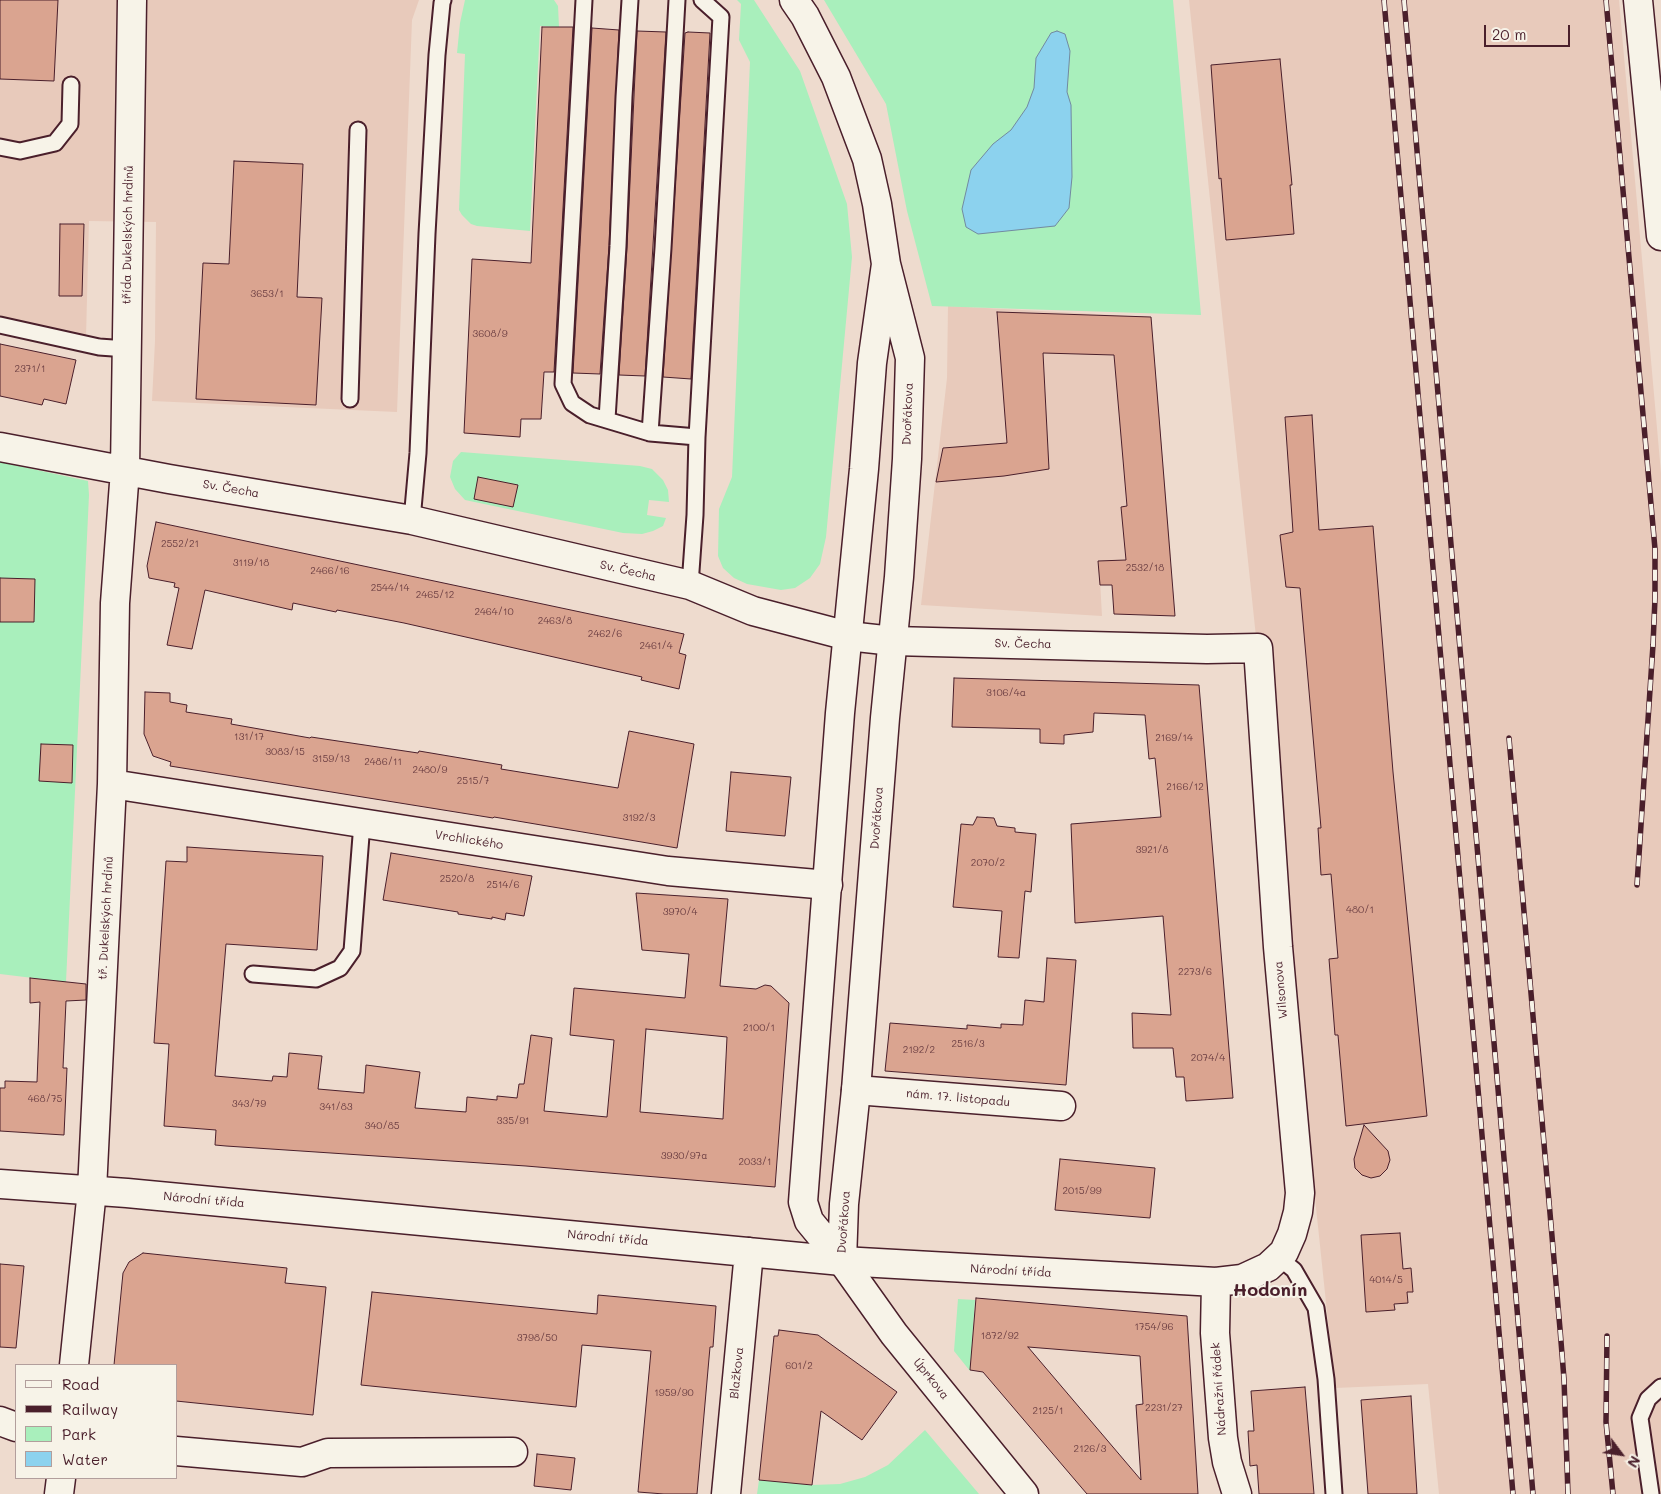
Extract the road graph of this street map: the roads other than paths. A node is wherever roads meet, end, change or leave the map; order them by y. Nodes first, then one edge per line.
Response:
1 (132, 0) edge
2 (443, 0) edge
3 (584, 0) edge
4 (630, 0) edge
5 (677, 0) edge
6 (702, 0) edge
7 (794, 0) edge
8 (1638, 0) edge
9 (71, 85) dead end
10 (358, 130) dead end
11 (0, 147) edge
12 (1661, 236) edge
13 (886, 264) junction
14 (0, 325) edge
15 (127, 349) junction
16 (350, 399) dead end
17 (607, 419) junction
18 (650, 434) junction
19 (697, 437) junction
20 (0, 446) edge
21 (125, 470) junction
22 (412, 520) junction
23 (690, 585) junction
24 (848, 636) junction
25 (893, 641) junction
26 (1258, 648) joint
27 (112, 784) junction
28 (362, 823) junction
29 (828, 885) junction
30 (253, 974) dead end
31 (856, 1090) junction
32 (1061, 1106) dead end
33 (0, 1184) edge
34 (92, 1190) junction
35 (749, 1252) junction
36 (1278, 1257) junction
37 (842, 1261) junction
38 (1216, 1282) junction
39 (74, 1364) edge
40 (1661, 1387) edge
41 (0, 1421) edge
42 (15, 1427) edge
43 (178, 1451) edge
44 (513, 1452) dead end
45 (62, 1479) edge
46 (60, 1494) edge
47 (726, 1494) edge
48 (1024, 1494) edge
49 (1237, 1494) edge
50 (1334, 1494) edge
51 (1651, 1494) edge

1 - 15 street, třída Dukelských hrdinů
2 - 22 lane
3 - 17 lane
4 - 17 lane
5 - 18 lane
6 - 19 lane
7 - 13 street, Dvořákova
8 - 12 street
9 - 11 lane
10 - 16 lane
13 - 24 street, Dvořákova
13 - 25 street, Dvořákova
14 - 15 lane
15 - 21 street, třída Dukelských hrdinů
17 - 18 lane
18 - 19 lane
19 - 23 lane
20 - 21 street, Sv. Čecha
21 - 22 street, Sv. Čecha
21 - 27 street, tř. Dukelských hrdinů
22 - 23 street, Sv. Čecha
23 - 24 street, Sv. Čecha
24 - 25 street, Sv. Čecha
24 - 29 street, Dvořákova
25 - 26 street, Sv. Čecha
25 - 31 street, Dvořákova
26 - 36 street, Wilsonova
27 - 28 street, Vrchlického
27 - 34 street, tř. Dukelských hrdinů
28 - 29 street, Vrchlického
28 - 30 lane
29 - 37 street, Dvořákova
31 - 32 street, nám. 17. listopadu
31 - 37 street, Dvořákova
33 - 34 street, Národní třída
34 - 35 street, Národní třída
34 - 39 street, tř. Dukelských hrdinů
35 - 37 street, Národní třída
35 - 47 street, Blažkova
36 - 38 street, Wilsonova
36 - 50 lane
37 - 38 street, Národní třída
37 - 48 street, Úprkova
38 - 49 street, Nádražní řádek
40 - 51 lane
41 - 42 street
43 - 44 street
45 - 46 street

